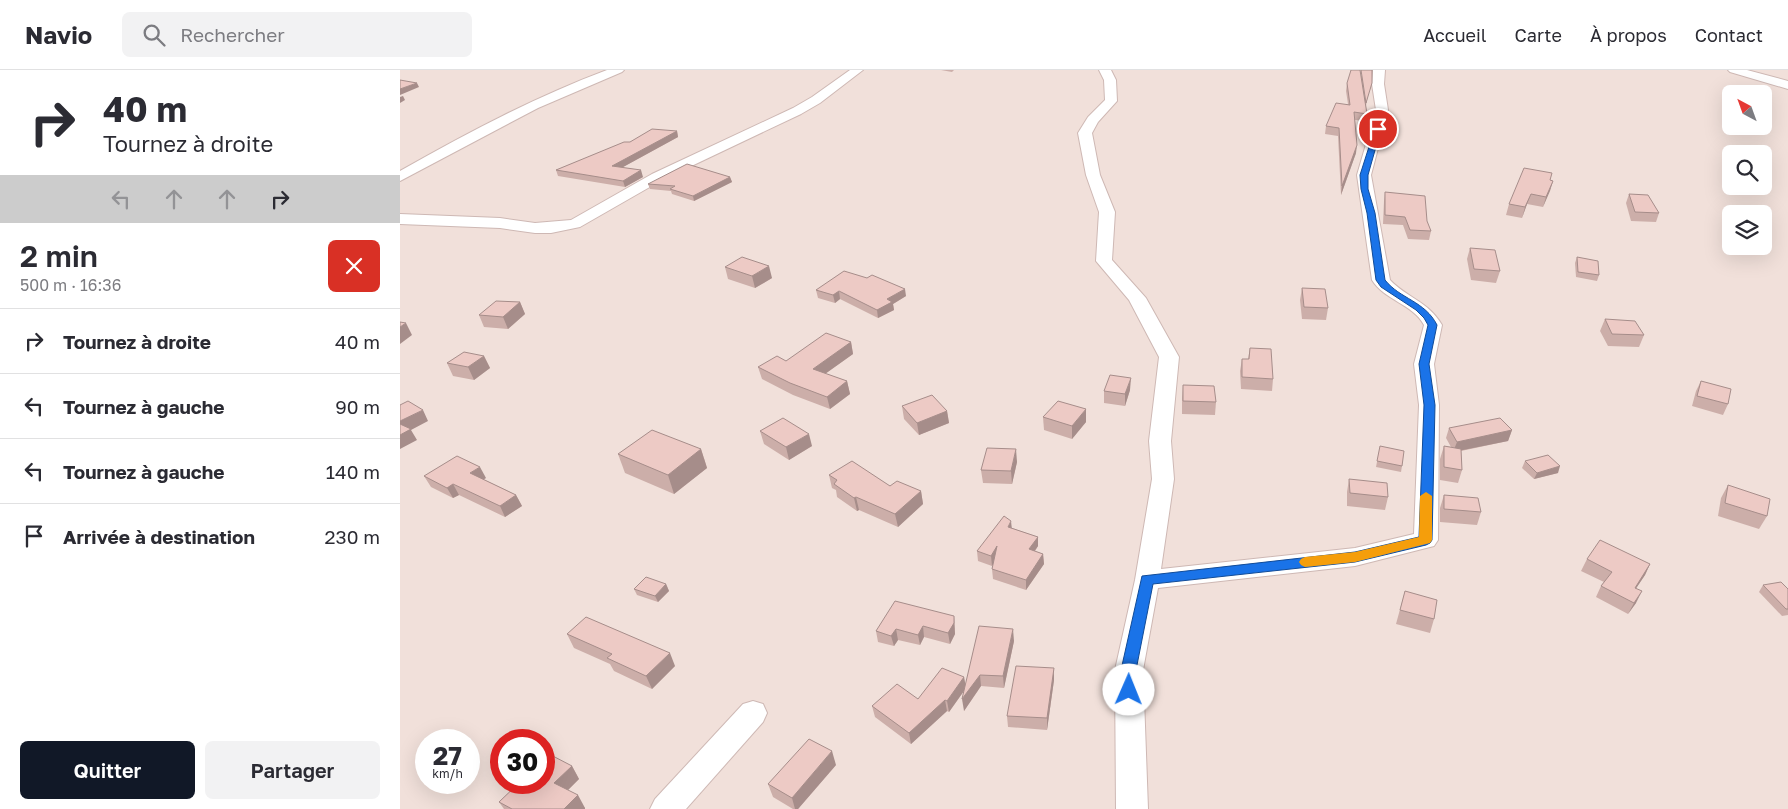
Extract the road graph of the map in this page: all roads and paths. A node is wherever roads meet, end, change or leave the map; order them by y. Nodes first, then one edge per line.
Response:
1 (618, 70) edge
2 (857, 70) edge
3 (1105, 70) edge
4 (1379, 70) edge
5 (1734, 70) edge
6 (1788, 85) edge
7 (400, 177) edge
8 (400, 219) edge
9 (1147, 580) junction
10 (753, 713) dead end
11 (666, 809) edge
12 (1132, 809) edge

1 - 7 street
2 - 8 street
3 - 9 street
4 - 9 street
5 - 6 street
9 - 12 street
10 - 11 street

